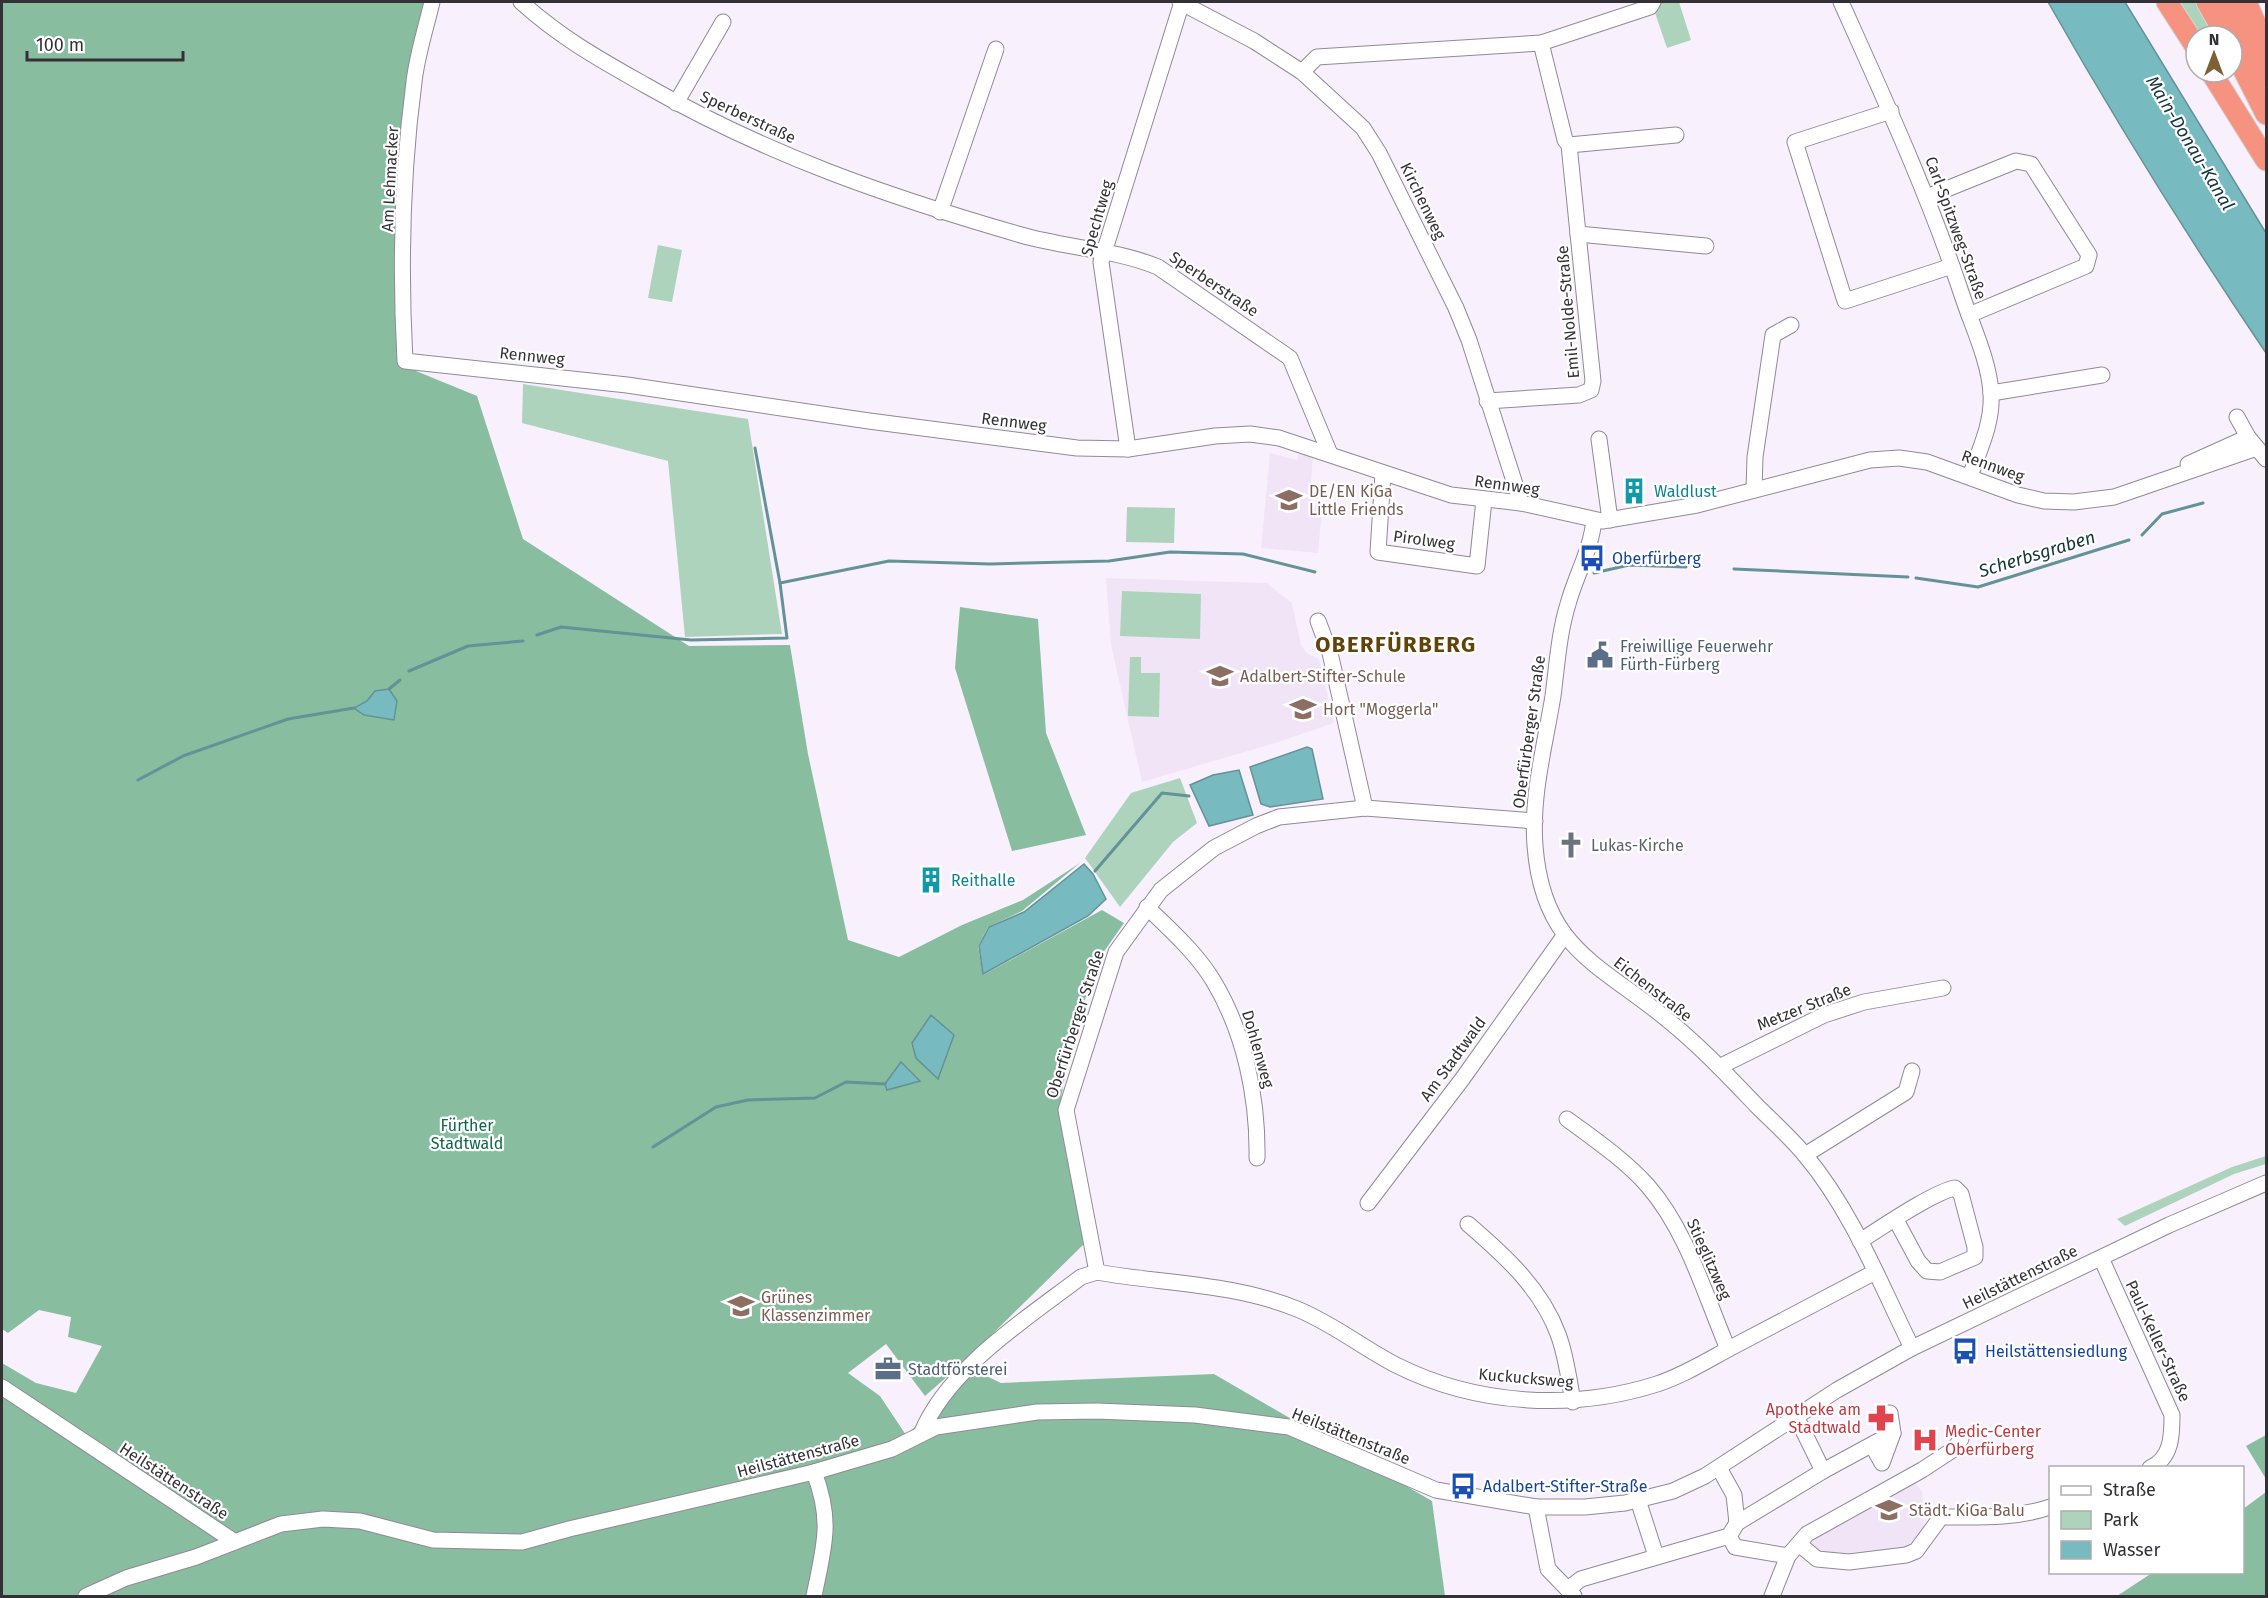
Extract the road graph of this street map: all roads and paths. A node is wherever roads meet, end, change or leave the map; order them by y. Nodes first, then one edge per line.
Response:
1 (432, 2) edge
2 (521, 2) edge
3 (1181, 2) edge
4 (1653, 2) edge
5 (1841, 2) edge
6 (2167, 2) edge
7 (2207, 2) edge
8 (2228, 2) edge
9 (2246, 2) edge
10 (723, 22) dead end
11 (2219, 24) edge
12 (2184, 28) edge
13 (1541, 43) junction
14 (2266, 47) edge
15 (996, 49) dead end
16 (2244, 71) edge
17 (1302, 72) junction
18 (2266, 77) edge
19 (2218, 84) edge
20 (676, 103) junction
21 (1891, 111) junction
22 (2266, 114) edge
23 (1676, 135) dead end
24 (1569, 145) junction
25 (2266, 160) edge
26 (1927, 197) junction
27 (940, 212) junction
28 (1578, 234) junction
29 (1706, 246) dead end
30 (1104, 251) junction
31 (1953, 266) junction
32 (1969, 315) junction
33 (1791, 325) dead end
34 (405, 361) joint
35 (2102, 375) dead end
36 (1991, 393) junction
37 (1487, 400) junction
38 (2238, 417) dead end
39 (1599, 439) dead end
40 (2257, 448) edge
41 (1128, 449) junction
42 (1330, 454) junction
43 (1383, 474) junction
44 (1970, 476) junction
45 (1754, 490) junction
46 (1484, 500) junction
47 (1521, 503) junction
48 (1602, 520) junction
49 (1318, 621) dead end
50 (1365, 808) junction
51 (1534, 821) junction
52 (1146, 907) junction
53 (1564, 936) junction
54 (1943, 988) dead end
55 (1719, 1067) junction
56 (1912, 1071) dead end
57 (1567, 1119) dead end
58 (1806, 1155) junction
59 (1257, 1158) dead end
60 (2266, 1183) edge
61 (1368, 1203) dead end
62 (1896, 1220) junction
63 (1468, 1224) dead end
64 (1860, 1241) junction
65 (2100, 1258) junction
66 (1097, 1272) junction
67 (1875, 1272) junction
68 (1912, 1348) junction
69 (1728, 1349) junction
70 (2, 1387) edge
71 (1574, 1402) junction
72 (1890, 1413) dead end
73 (1796, 1416) junction
74 (1893, 1433) junction
75 (921, 1434) junction
76 (1961, 1439) dead end
77 (1872, 1445) junction
78 (1882, 1463) junction
79 (2151, 1466) edge
80 (1719, 1468) junction
81 (1823, 1471) junction
82 (814, 1472) junction
83 (1893, 1486) junction
84 (1638, 1500) junction
85 (1536, 1507) junction
86 (2049, 1507) edge
87 (1733, 1530) junction
88 (235, 1542) junction
89 (1799, 1544) junction
90 (1656, 1556) junction
91 (1788, 1556) junction
92 (1571, 1593) edge
93 (86, 1596) edge
94 (814, 1596) edge
95 (1772, 1596) edge

1 - 34 street, Am Lehmacker
2 - 20 street, Sperberstraße
3 - 17 street, Kirchenweg
3 - 30 street, Spechtweg
4 - 13 street
5 - 21 street, Carl-Spitzweg-Straße
6 - 12 highway
7 - 11 highway
8 - 18 highway
9 - 14 highway
10 - 20 street, Sperberstraße
13 - 17 street
13 - 24 street, Emil-Nolde-Straße
15 - 27 street
16 - 22 highway
17 - 37 street, Kirchenweg
19 - 25 highway
20 - 27 street, Sperberstraße
21 - 26 street, Carl-Spitzweg-Straße
21 - 31 street
23 - 24 street
24 - 28 street, Emil-Nolde-Straße
26 - 31 street, Carl-Spitzweg-Straße
26 - 32 street
27 - 30 street, Sperberstraße
28 - 29 street, Emil-Nolde-Straße
28 - 37 street, Emil-Nolde-Straße
30 - 41 street, Spechtweg
30 - 42 street, Sperberstraße
31 - 32 street, Carl-Spitzweg-Straße
32 - 36 street, Carl-Spitzweg-Straße
33 - 45 street
34 - 41 street, Rennweg
35 - 36 street
36 - 44 street, Carl-Spitzweg-Straße
37 - 47 street, Kirchenweg
38 - 40 street
39 - 48 street
40 - 44 street, Rennweg
41 - 42 street, Rennweg
42 - 43 street, Rennweg
43 - 46 street, Rennweg
43 - 46 street, Pirolweg
44 - 45 street, Rennweg
45 - 48 street, Rennweg
46 - 47 street, Rennweg
47 - 48 street, Rennweg
48 - 51 street, Oberfürberger Straße
49 - 50 street
50 - 51 street, Oberfürberger Straße
50 - 52 street, Oberfürberger Straße
51 - 53 street, Eichenstraße
52 - 59 street, Dohlenweg
52 - 66 street, Oberfürberger Straße
53 - 55 street, Eichenstraße
53 - 61 street, Am Stadtwald
54 - 55 street, Metzer Straße
55 - 58 street, Eichenstraße
56 - 58 street
57 - 69 street, Stieglitzweg
58 - 64 street, Eichenstraße
60 - 65 street, Heilstättenstraße
62 - 62 street
62 - 64 street
63 - 71 street
64 - 67 street, Eichenstraße
65 - 68 street, Heilstättenstraße
65 - 79 street, Paul-Keller-Straße
66 - 71 street, Kuckucksweg
66 - 75 street
67 - 68 street, Eichenstraße
67 - 69 street, Kuckucksweg
68 - 73 street, Heilstättenstraße
69 - 71 street, Kuckucksweg
70 - 88 street, Heilstättenstraße
72 - 74 street
73 - 80 street, Heilstättenstraße
73 - 81 street
74 - 77 street
74 - 78 street
75 - 82 street, Heilstättenstraße
75 - 85 street, Heilstättenstraße
76 - 83 street
77 - 78 street
77 - 81 street
78 - 83 street
80 - 84 street, Heilstättenstraße
80 - 87 street
81 - 87 street
82 - 88 street, Heilstättenstraße
82 - 94 street
83 - 89 street
84 - 85 street, Heilstättenstraße
84 - 90 street
85 - 92 street
86 - 89 street
87 - 90 street
87 - 91 street
88 - 93 street
89 - 91 street
90 - 92 street
91 - 95 street

